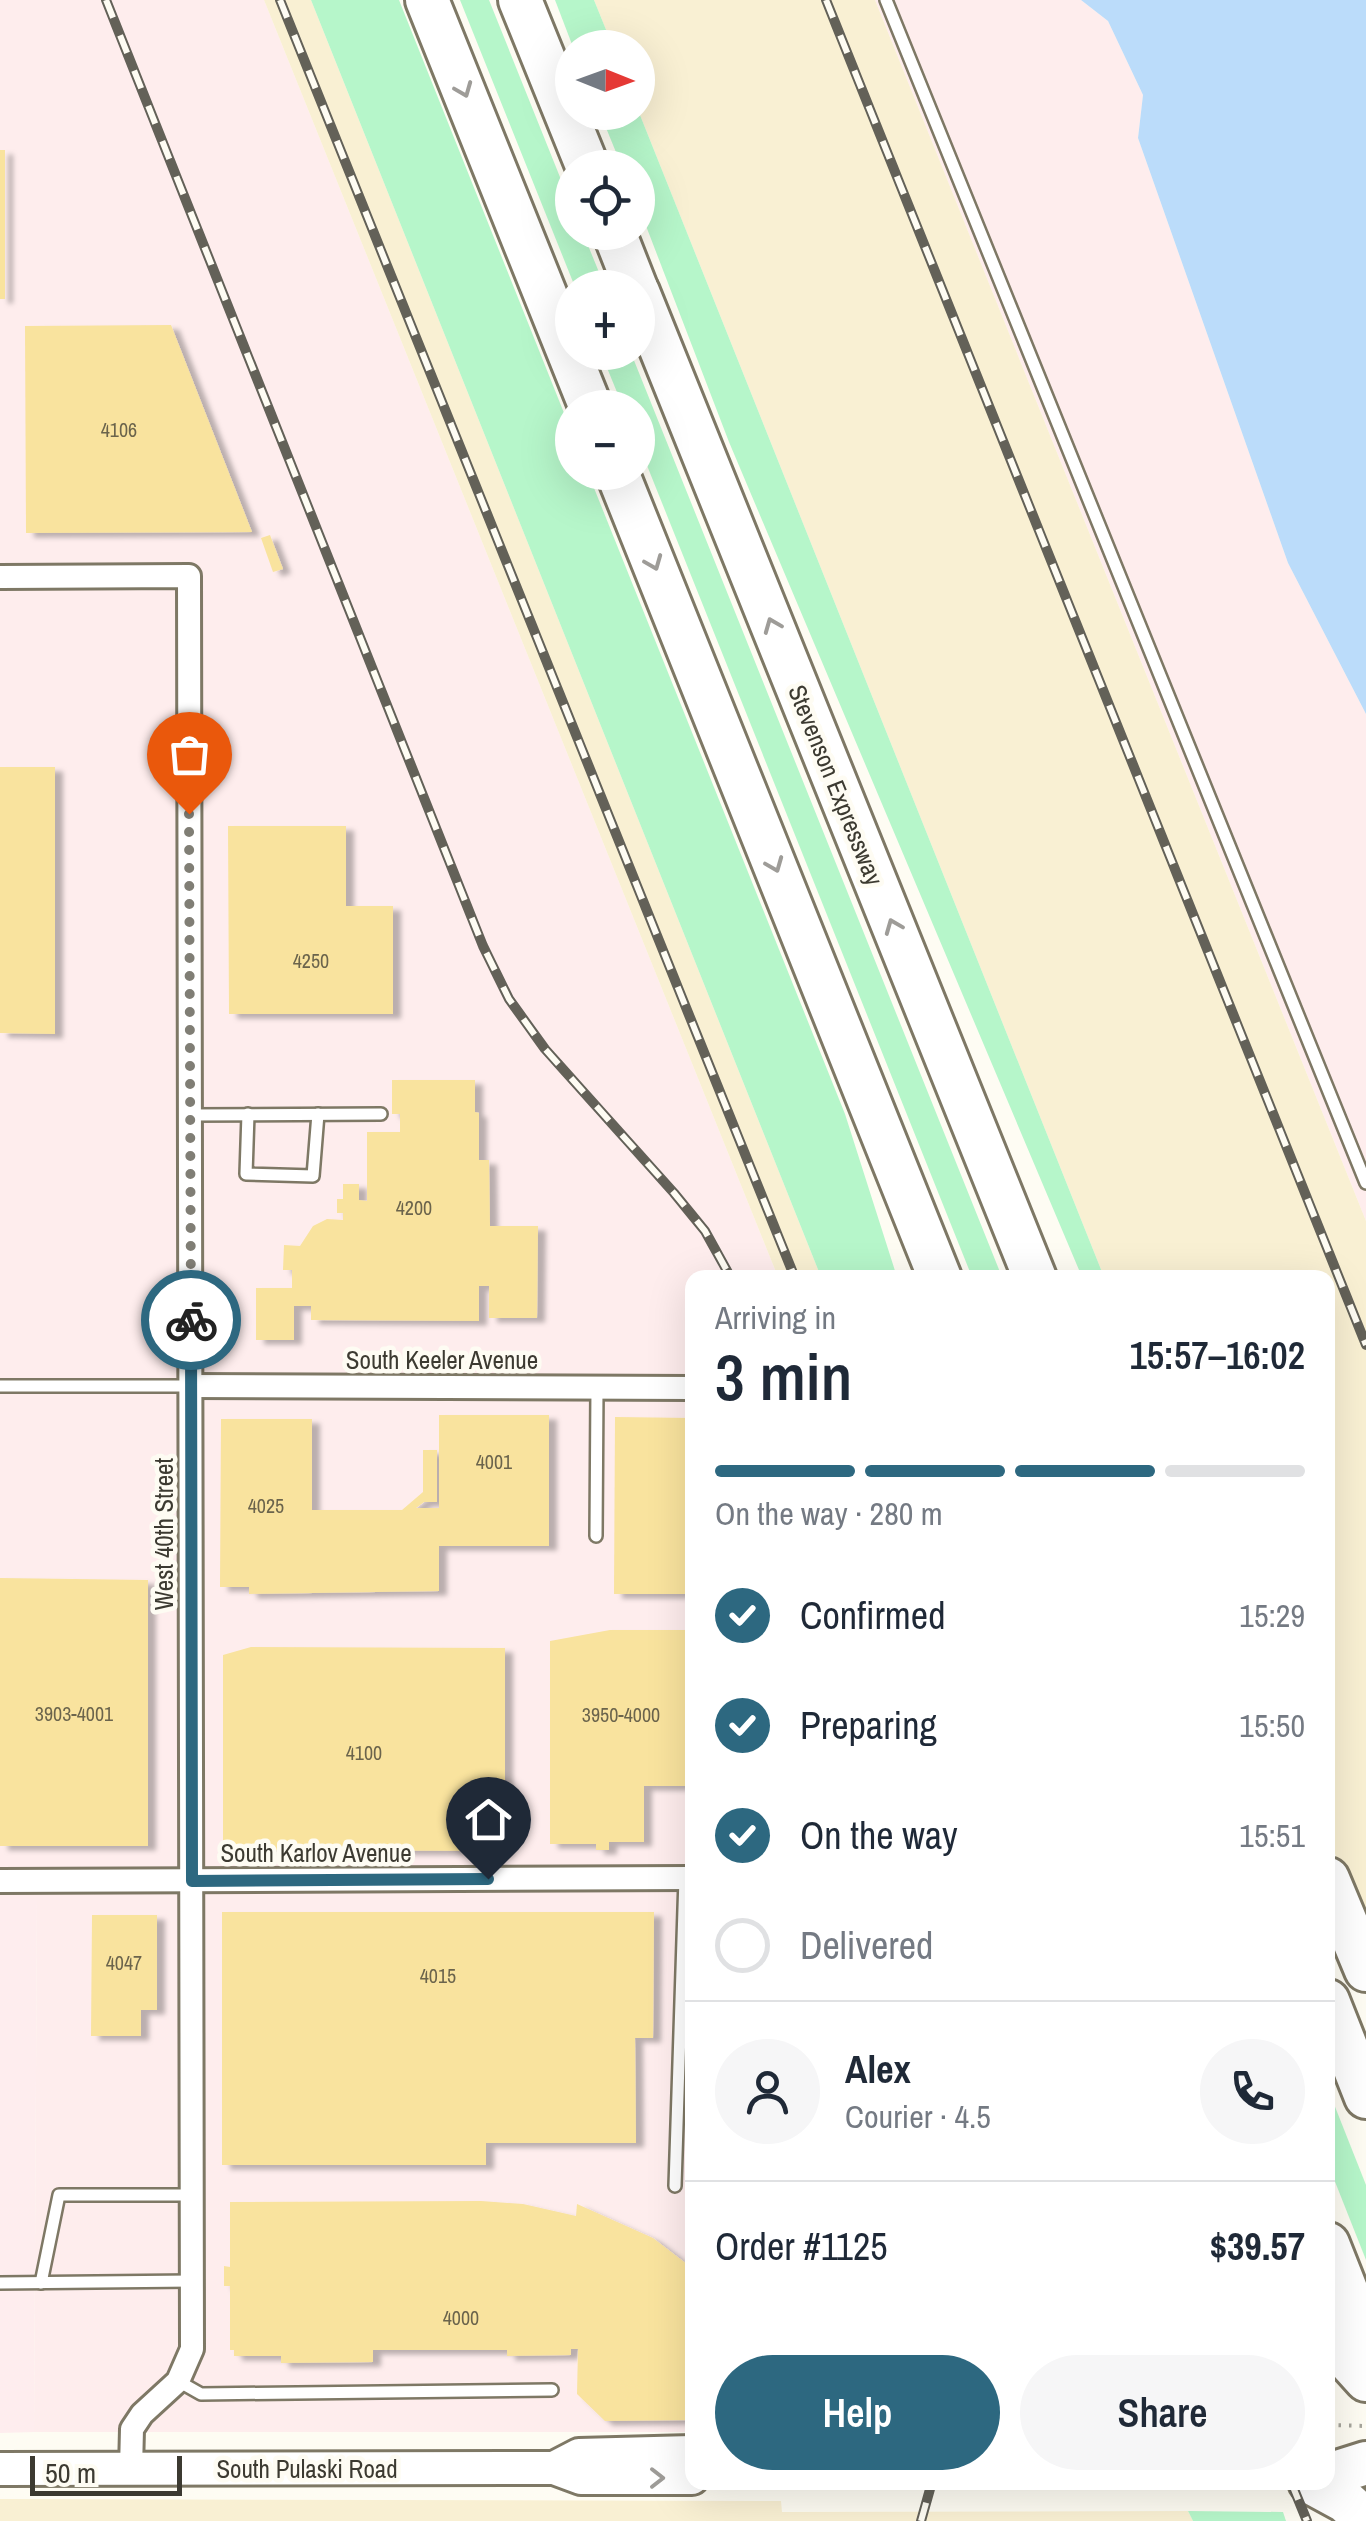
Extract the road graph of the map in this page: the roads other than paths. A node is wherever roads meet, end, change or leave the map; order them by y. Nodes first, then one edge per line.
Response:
1 (428, 0) edge
2 (520, 0) edge
3 (886, 0) edge
4 (581, 150) edge
5 (655, 335) edge
6 (584, 390) edge
7 (625, 490) edge
8 (0, 577) edge
9 (930, 1017) junction
10 (872, 1106) junction
11 (190, 1114) junction
12 (248, 1114) junction
13 (318, 1114) junction
14 (380, 1114) dead end
15 (1366, 1183) edge
16 (914, 1270) edge
17 (937, 1270) edge
18 (1032, 1270) edge
19 (1059, 1270) edge
20 (0, 1386) edge
21 (191, 1386) junction
22 (597, 1388) junction
23 (685, 1388) edge
24 (596, 1536) dead end
25 (685, 1878) edge
26 (0, 1881) edge
27 (192, 1881) junction
28 (1335, 1896) edge
29 (685, 1966) edge
30 (1366, 1970) edge
31 (1335, 2020) edge
32 (1366, 2097) edge
33 (675, 2186) dead end
34 (192, 2195) junction
35 (1335, 2262) edge
36 (192, 2281) junction
37 (0, 2283) edge
38 (41, 2283) junction
39 (1366, 2340) edge
40 (1335, 2346) edge
41 (1366, 2380) edge
42 (178, 2381) junction
43 (552, 2390) dead end
44 (685, 2452) edge
45 (1335, 2456) edge
46 (1366, 2460) edge
47 (554, 2468) junction
48 (0, 2469) edge
49 (131, 2470) junction
50 (1335, 2475) edge
51 (685, 2478) edge
52 (1335, 2479) edge
53 (1366, 2482) edge
54 (1325, 2490) edge
55 (1366, 2520) edge

1 -> 6 highway
2 - 4 highway
3 - 15 lane
9 -> 5 highway, Stevenson Expressway
7 -> 10 highway
8 - 11 street, West 40th Street
9 - 18 highway, Stevenson Expressway
9 - 19 highway
10 - 16 highway
10 - 17 highway
11 - 12 lane
11 - 21 street, West 40th Street
12 - 13 lane
12 - 13 lane
13 - 14 lane
20 - 21 lane
21 - 22 street, South Keeler Avenue
21 - 27 street, West 40th Street
22 - 23 street, South Keeler Avenue
22 - 24 lane
25 - 27 street, South Karlov Avenue
26 - 27 street, South Karlov Avenue
27 - 34 street, West 40th Street
28 - 30 highway
29 - 33 lane
31 - 32 highway
34 - 36 street, West 40th Street
34 - 38 lane
35 - 39 highway
36 - 38 lane
36 - 42 street, West 40th Street
37 - 38 lane
40 - 41 highway
42 - 43 lane
42 - 49 street
44 - 47 main road, South Pulaski Road
45 - 46 main road
46 - 50 highway
47 - 49 main road, South Pulaski Road
47 -> 51 main road, South Pulaski Road
48 - 49 main road, South Pulaski Road
52 - 53 main road
54 - 55 highway

